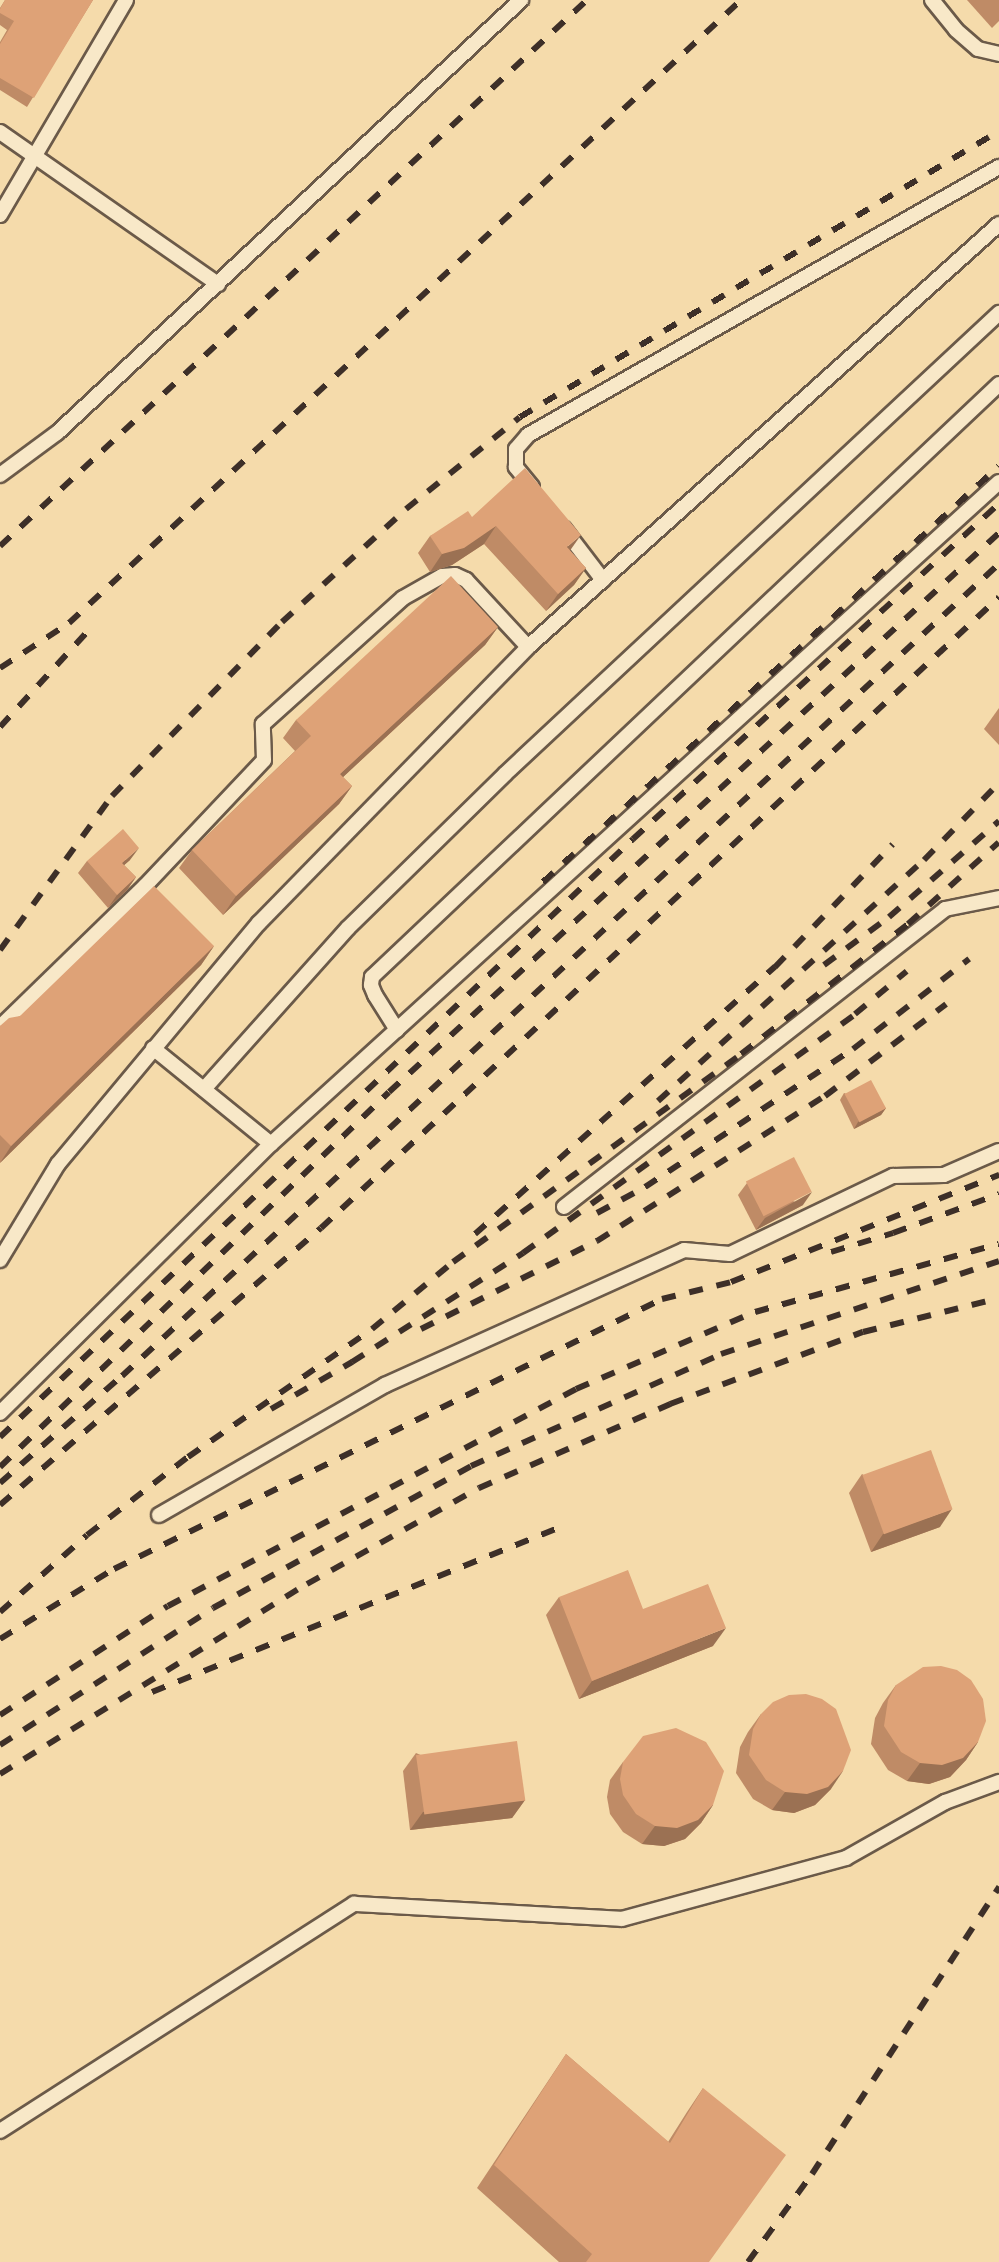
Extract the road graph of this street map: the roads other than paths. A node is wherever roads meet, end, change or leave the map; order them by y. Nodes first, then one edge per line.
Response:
1 (126, 0) edge
2 (521, 0) edge
3 (932, 0) edge
4 (999, 54) edge
5 (0, 132) edge
6 (35, 153) junction
7 (999, 167) edge
8 (0, 215) edge
9 (999, 224) edge
10 (218, 284) junction
11 (999, 313) edge
12 (999, 384) edge
13 (0, 475) edge
14 (999, 482) edge
15 (545, 505) edge
16 (555, 517) edge
17 (603, 580) junction
18 (528, 647) junction
19 (145, 886) junction
20 (156, 896) edge
21 (999, 898) edge
22 (214, 950) edge
23 (226, 960) junction
24 (0, 1027) edge
25 (397, 1030) junction
26 (153, 1048) junction
27 (204, 1089) junction
28 (271, 1144) junction
29 (999, 1151) edge
30 (564, 1207) dead end
31 (3, 1251) edge
32 (0, 1413) edge
33 (159, 1515) dead end
34 (999, 1782) edge
35 (0, 2131) edge

1 - 6 lane
2 - 10 lane
3 - 4 lane
5 - 6 lane
6 - 8 lane
6 - 10 lane
7 - 15 lane
9 - 17 lane
10 - 13 lane
11 - 27 lane
12 - 25 lane
14 - 25 lane
16 - 17 lane
17 - 18 lane
18 - 19 lane
18 - 23 lane
19 - 20 lane
19 - 24 lane
21 - 30 lane
22 - 23 lane
23 - 26 lane
25 - 28 lane
26 - 27 lane
26 - 31 lane
27 - 28 lane
28 - 32 lane
29 - 33 lane
34 - 35 lane

